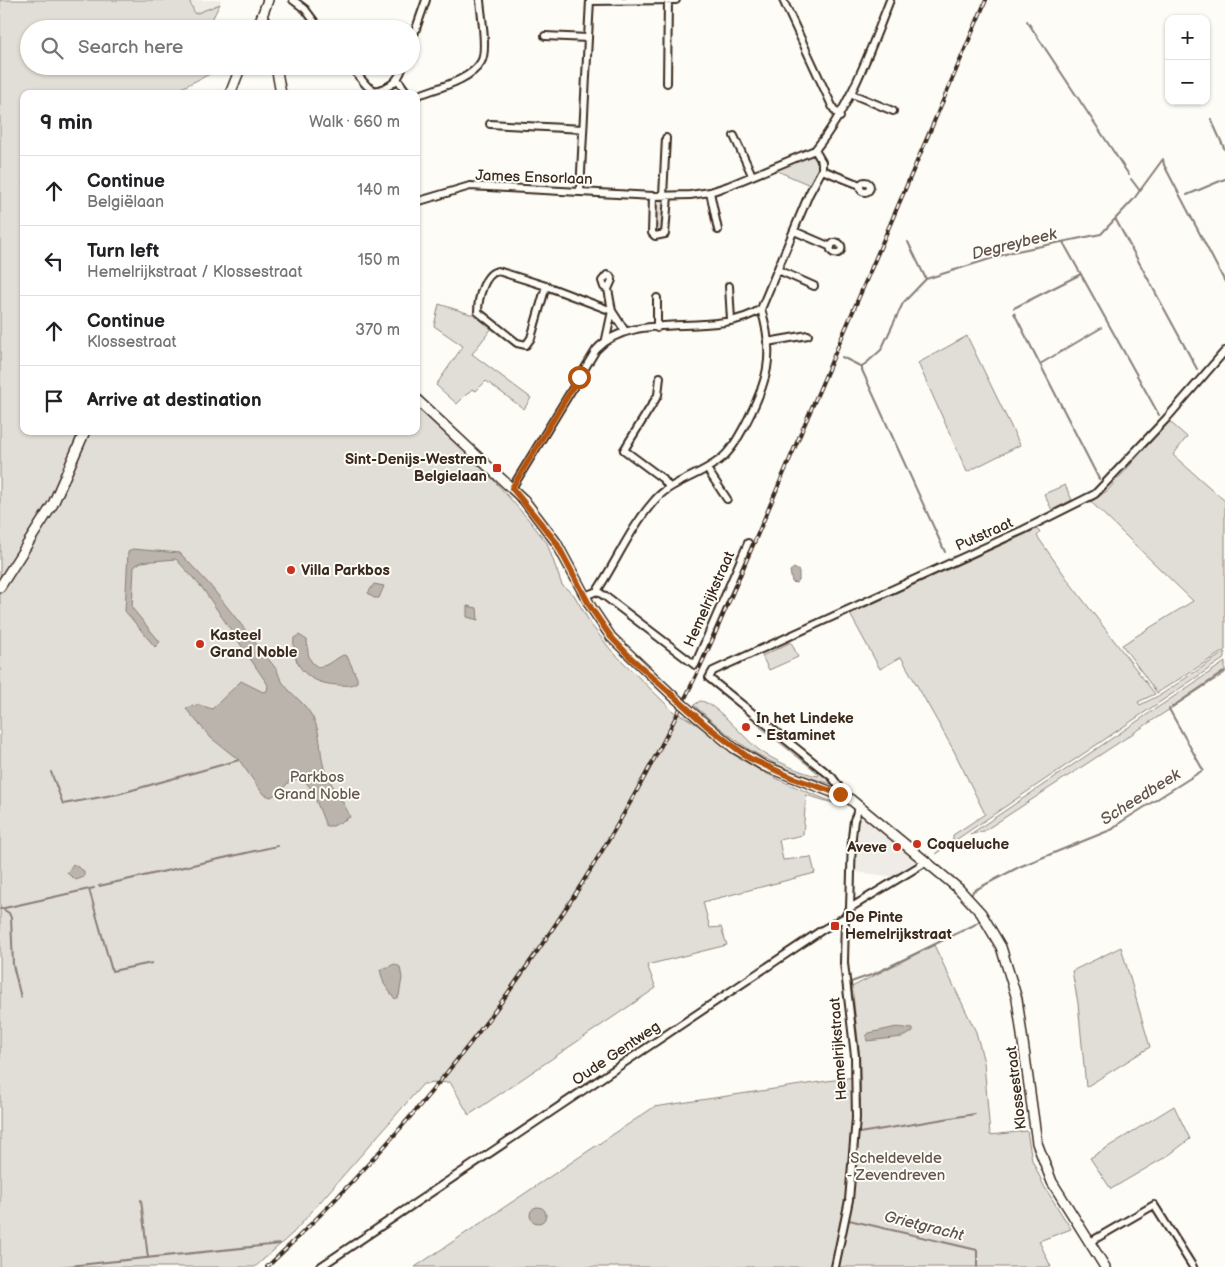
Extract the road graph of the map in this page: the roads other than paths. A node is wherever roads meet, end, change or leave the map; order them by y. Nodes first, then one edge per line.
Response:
1 (268, 0) edge
2 (293, 0) edge
3 (426, 0) edge
4 (480, 0) edge
5 (668, 0) edge
6 (676, 0) edge
7 (782, 0) edge
8 (890, 0) edge
9 (590, 1) edge
10 (262, 16) junction
11 (260, 20) edge
12 (264, 20) edge
13 (313, 20) edge
14 (419, 20) edge
15 (545, 36) dead end
16 (588, 38) junction
17 (238, 75) edge
18 (278, 75) edge
19 (356, 75) edge
20 (400, 75) edge
21 (398, 80) junction
22 (666, 83) dead end
23 (232, 90) edge
24 (280, 90) edge
25 (375, 90) edge
26 (383, 90) edge
27 (405, 90) edge
28 (420, 94) edge
29 (852, 94) junction
30 (893, 111) dead end
31 (840, 116) junction
32 (490, 124) dead end
33 (583, 129) junction
34 (734, 136) dead end
35 (666, 138) dead end
36 (813, 151) junction
37 (822, 170) junction
38 (752, 176) junction
39 (860, 185) dead end
40 (580, 191) junction
41 (710, 192) junction
42 (653, 196) junction
43 (666, 196) junction
44 (420, 201) edge
45 (718, 230) dead end
46 (794, 231) junction
47 (831, 247) dead end
48 (778, 270) junction
49 (546, 286) junction
50 (728, 286) dead end
51 (814, 286) dead end
52 (608, 288) dead end
53 (657, 298) dead end
54 (761, 309) junction
55 (612, 311) junction
56 (731, 320) junction
57 (657, 328) junction
58 (625, 331) junction
59 (808, 335) dead end
60 (606, 339) junction
61 (767, 342) junction
62 (1225, 351) edge
63 (660, 377) dead end
64 (420, 403) edge
65 (83, 435) edge
66 (707, 469) junction
67 (669, 487) junction
68 (512, 488) junction
69 (728, 499) dead end
70 (748, 543) dead end
71 (0, 587) edge
72 (597, 591) junction
73 (585, 596) junction
74 (840, 794) junction
75 (860, 806) junction
76 (926, 862) junction
77 (850, 908) junction
78 (845, 917) junction
79 (1090, 1242) junction
80 (320, 1267) edge
81 (835, 1267) edge
82 (1105, 1267) edge
83 (1193, 1267) edge

1 - 10 street
2 - 13 street
3 - 14 street
4 - 28 street
5 - 6 street
5 - 9 street
5 - 22 street
7 - 31 street
8 - 29 street
9 - 16 street
10 - 11 street
10 - 12 street
15 - 16 street
16 - 33 street
17 - 23 street
18 - 24 street
19 - 25 street
20 - 21 street
21 - 26 street
21 - 27 street
29 - 30 street
29 - 31 street
31 - 36 street
32 - 33 street
33 - 40 street
34 - 38 street
35 - 43 street
36 - 37 street
36 - 38 street, James Ensorlaan
37 - 39 street
37 - 46 street
38 - 41 street, James Ensorlaan
40 - 42 street, James Ensorlaan
40 - 44 street, James Ensorlaan
41 - 43 street, James Ensorlaan
41 - 45 street
42 - 43 street, James Ensorlaan
42 - 43 street
46 - 47 street
46 - 48 street
48 - 51 street
48 - 54 street
49 - 49 street
49 - 55 street
50 - 56 street
52 - 55 street
53 - 57 street
54 - 56 street
54 - 61 street
55 - 58 street
55 - 60 street
56 - 57 street
57 - 58 street
58 - 60 street
59 - 61 street
60 - 68 street
61 - 66 street
62 - 74 street, Putstraat
63 - 67 street
64 - 68 street
65 - 71 street
66 - 67 street
66 - 69 street
67 - 72 street
68 - 73 street
70 - 72 street, Hemelrijkstraat
72 - 73 street
73 - 74 street, bridge
74 - 75 street, Klossestraat
75 - 76 street, Klossestraat
75 - 77 street
76 - 77 street
76 - 79 street, Klossestraat
77 - 78 street
78 - 80 street, Oude Gentweg
78 - 81 street, Hemelrijkstraat
79 - 82 street, Klossestraat
79 - 83 street

